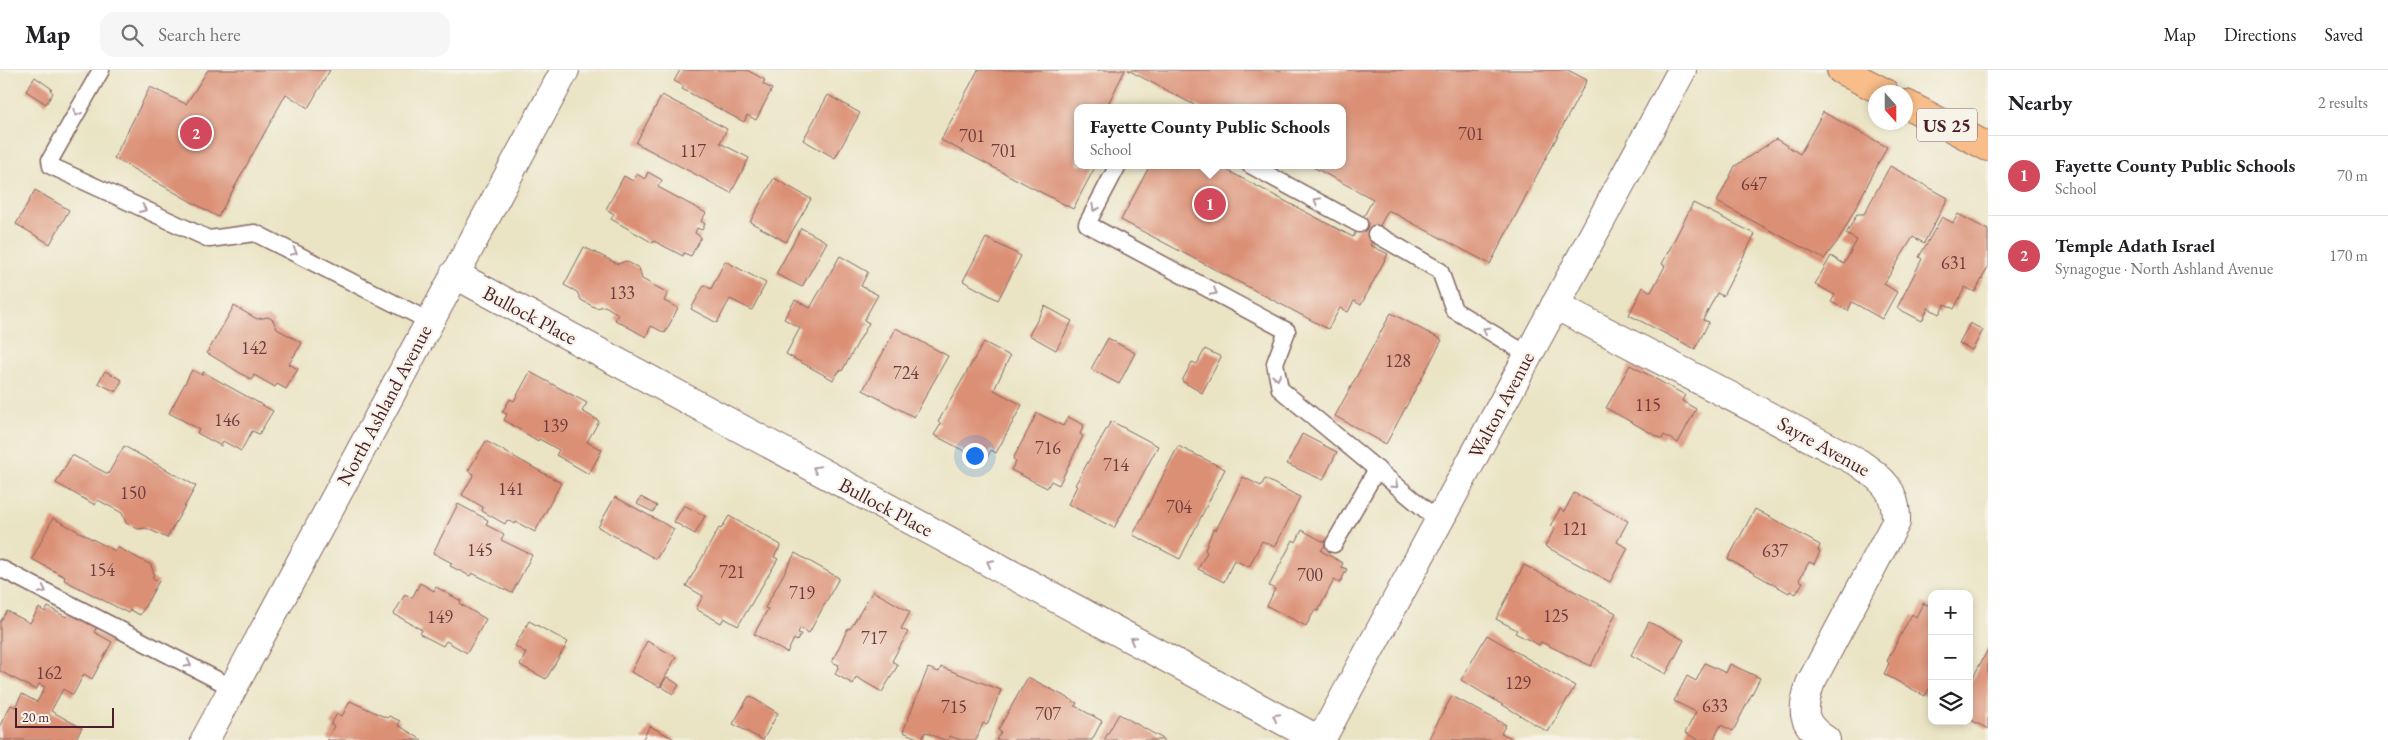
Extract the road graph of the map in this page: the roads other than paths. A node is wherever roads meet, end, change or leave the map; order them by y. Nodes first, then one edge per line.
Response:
1 (101, 70) edge
2 (565, 70) edge
3 (1682, 70) edge
4 (1841, 70) edge
5 (1870, 85) edge
6 (1913, 107) edge
7 (1987, 144) edge
8 (1116, 169) edge
9 (1257, 169) edge
10 (1360, 224) dead end
11 (1376, 234) dead end
12 (454, 274) junction
13 (1555, 305) junction
14 (429, 321) junction
15 (1528, 355) junction
16 (1377, 469) junction
17 (1439, 521) junction
18 (1334, 544) dead end
19 (0, 568) edge
20 (233, 688) junction
21 (209, 739) edge
22 (1320, 740) edge
23 (1826, 740) edge

1 -> 14 lane
2 - 12 street, North Ashland Avenue
3 - 13 street, Walton Avenue
4 - 5 main road
6 - 7 main road, US 25
8 -> 16 lane
10 -> 9 lane
15 -> 11 lane
12 - 14 street, North Ashland Avenue
22 -> 12 street, Bullock Place
13 - 15 street, Walton Avenue
13 - 23 street, Sayre Avenue
14 - 20 street, North Ashland Avenue
15 - 17 street, Walton Avenue
16 -> 17 lane
16 - 18 lane
17 - 22 street, Walton Avenue
19 -> 20 lane
20 - 21 street, North Ashland Avenue

